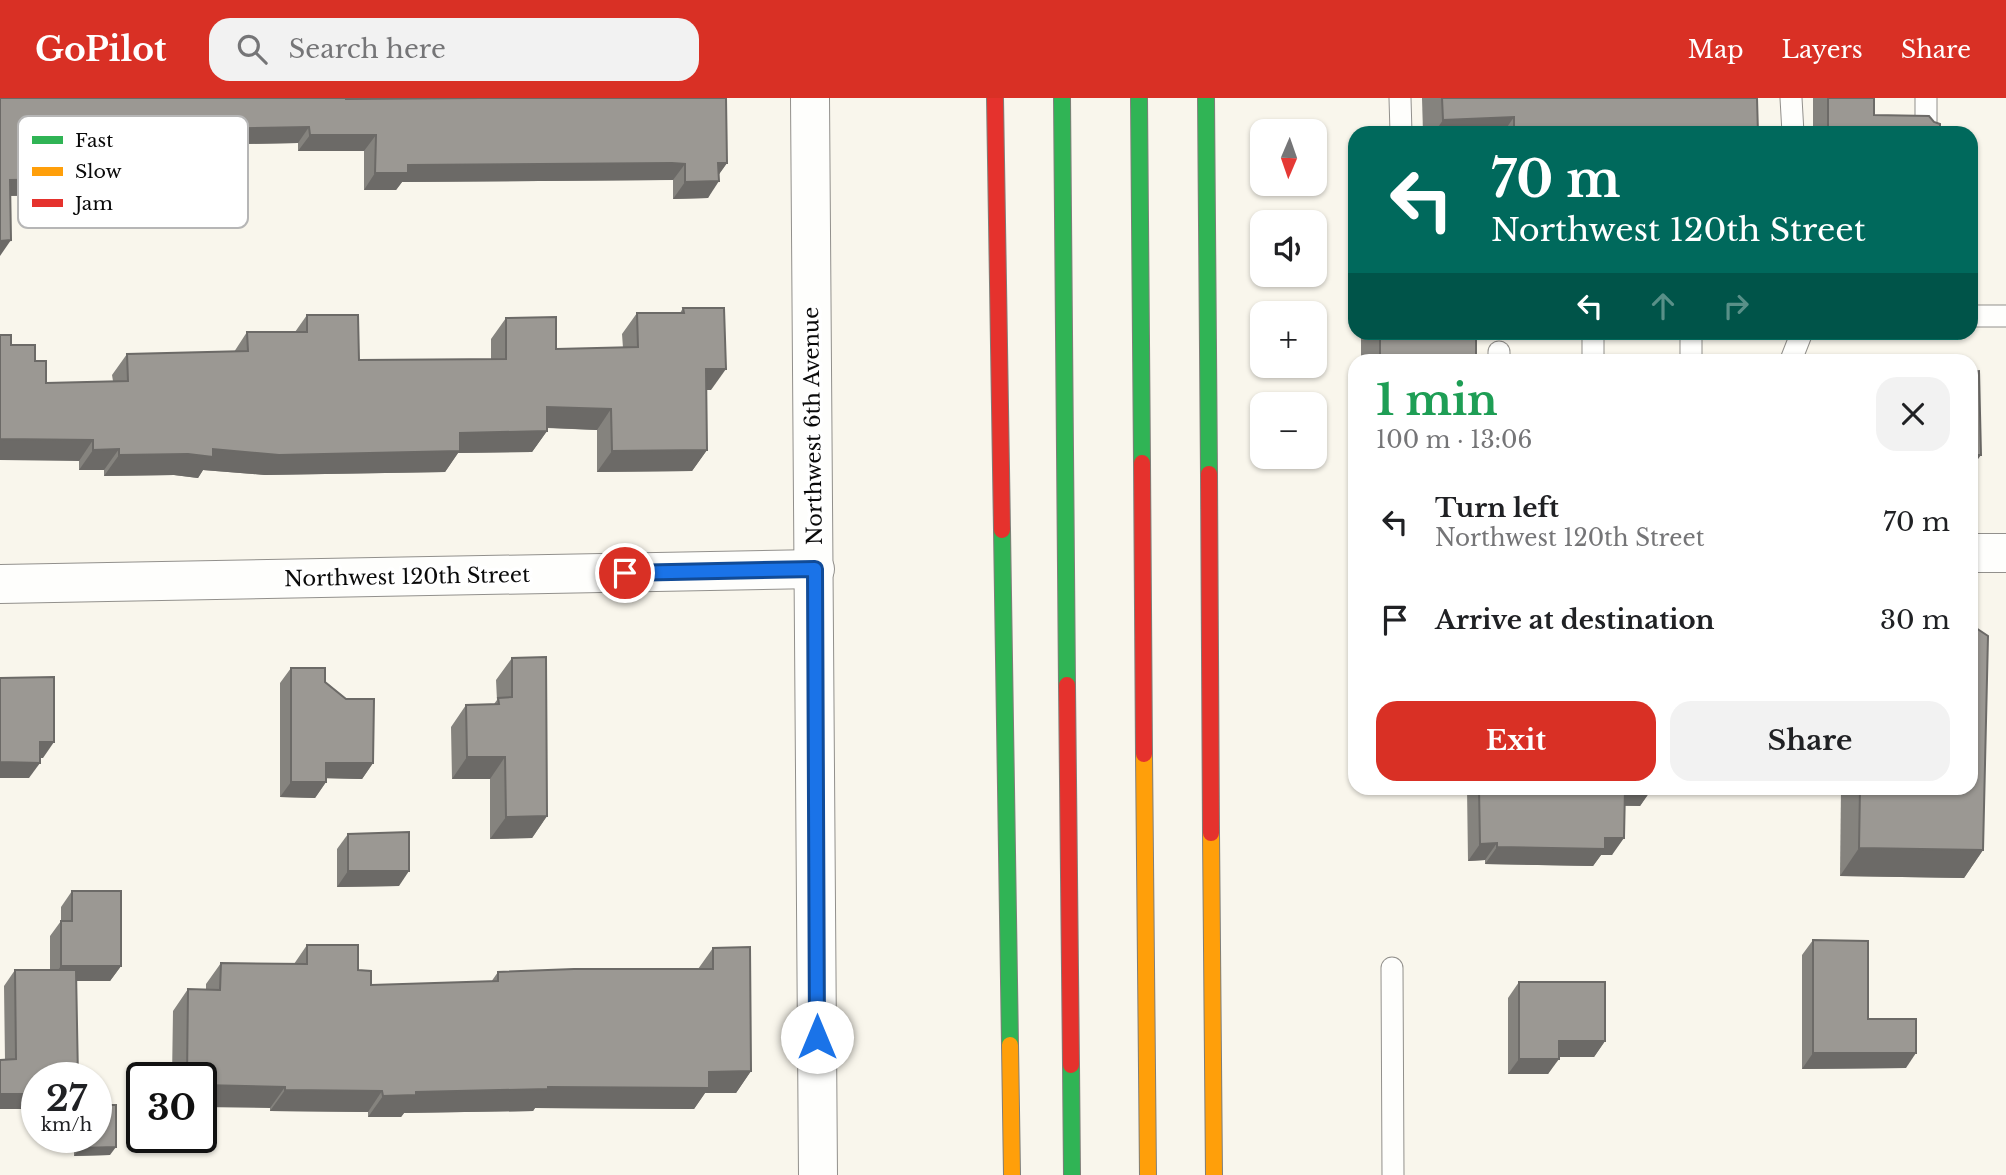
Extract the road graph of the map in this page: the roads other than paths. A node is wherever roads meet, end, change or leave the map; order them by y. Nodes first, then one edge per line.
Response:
1 (810, 98) edge
2 (995, 98) edge
3 (1062, 98) edge
4 (1139, 98) edge
5 (1206, 98) edge
6 (1400, 98) edge
7 (1791, 98) edge
8 (1926, 98) edge
9 (1401, 126) edge
10 (1793, 126) edge
11 (1926, 126) edge
12 (1978, 316) edge
13 (2006, 316) edge
14 (1978, 553) edge
15 (2006, 553) edge
16 (815, 569) junction
17 (0, 584) edge
18 (1392, 968) dead end
19 (818, 1175) edge
20 (1012, 1175) edge
21 (1072, 1175) edge
22 (1148, 1175) edge
23 (1214, 1175) edge
24 (1393, 1175) edge

1 - 16 street, Northwest 6th Avenue
2 - 20 highway
3 - 21 highway
4 - 22 highway
5 - 23 highway
6 - 9 lane
7 - 10 lane
8 - 11 lane
12 - 13 lane
14 - 15 street
16 - 17 street, Northwest 120th Street
16 - 19 street, Northwest 6th Avenue
18 - 24 lane

